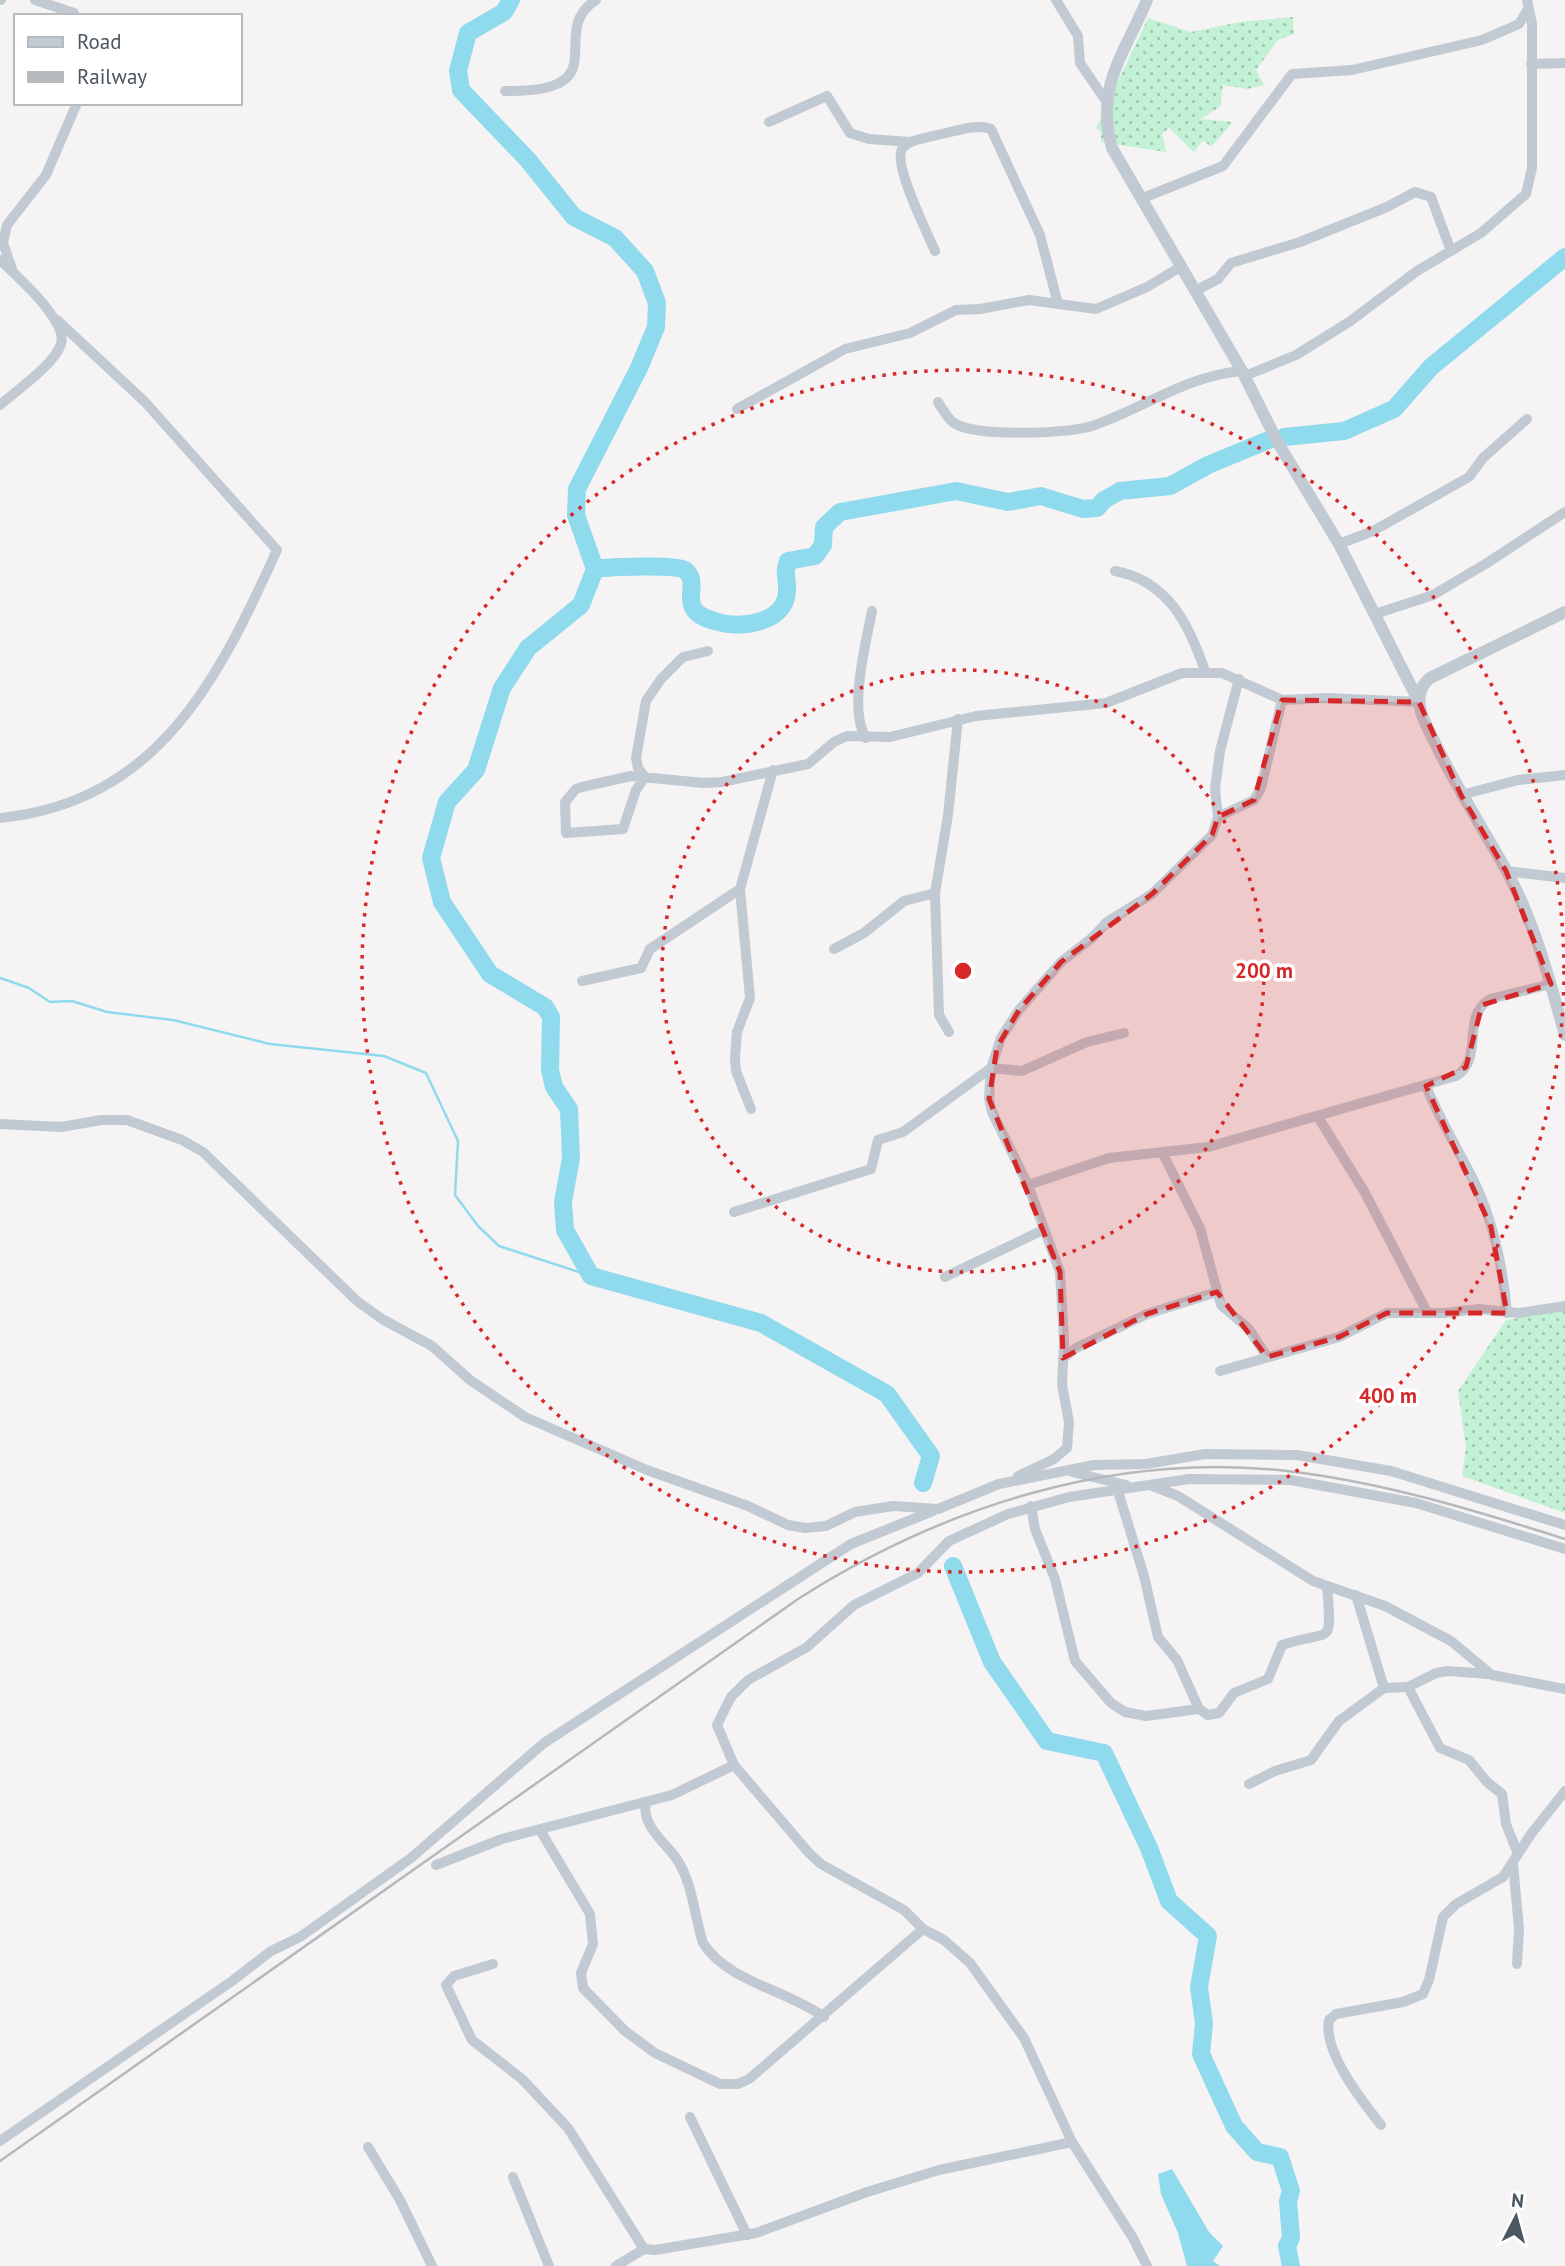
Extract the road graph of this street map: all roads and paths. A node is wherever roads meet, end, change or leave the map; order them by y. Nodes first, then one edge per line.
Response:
1 (35, 0) edge
2 (67, 0) edge
3 (596, 0) edge
4 (1056, 0) edge
5 (1147, 0) edge
6 (1527, 4) edge
7 (74, 14) edge
8 (1565, 63) edge
9 (1531, 64) junction
10 (505, 91) dead end
11 (1106, 101) junction
12 (77, 105) edge
13 (769, 122) dead end
14 (912, 142) junction
15 (1143, 198) junction
16 (3, 226) edge
17 (935, 251) dead end
18 (1451, 251) junction
19 (0, 260) edge
20 (1182, 266) junction
21 (14, 273) junction
22 (1196, 290) junction
23 (1058, 304) junction
24 (57, 320) junction
25 (1244, 374) junction
26 (938, 402) dead end
27 (0, 405) edge
28 (737, 409) dead end
29 (1527, 419) dead end
30 (1565, 512) edge
31 (1339, 544) junction
32 (1115, 571) dead end
33 (872, 611) dead end
34 (1565, 612) edge
35 (1375, 614) junction
36 (708, 652) dead end
37 (1205, 671) junction
38 (1239, 679) junction
39 (1282, 700) junction
40 (1419, 702) junction
41 (958, 719) junction
42 (866, 738) junction
43 (773, 770) junction
44 (1565, 775) edge
45 (645, 776) junction
46 (1461, 796) junction
47 (1218, 817) junction
48 (0, 818) edge
49 (1506, 871) junction
50 (1565, 878) edge
51 (740, 889) junction
52 (935, 893) junction
53 (834, 949) dead end
54 (582, 981) dead end
55 (1551, 984) junction
56 (1564, 1030) edge
57 (949, 1032) dead end
58 (1124, 1033) dead end
59 (991, 1068) junction
60 (1426, 1086) junction
61 (751, 1109) dead end
62 (1318, 1118) junction
63 (0, 1124) edge
64 (1163, 1153) junction
65 (1028, 1185) junction
66 (734, 1212) dead end
67 (1043, 1230) junction
68 (945, 1277) dead end
69 (1217, 1293) junction
70 (1565, 1306) edge
71 (1427, 1312) junction
72 (1507, 1313) junction
73 (1266, 1357) junction
74 (1063, 1358) junction
75 (1220, 1371) dead end
76 (1066, 1471) junction
77 (999, 1484) junction
78 (1144, 1484) junction
79 (1130, 1485) junction
80 (1117, 1488) junction
81 (1031, 1506) junction
82 (938, 1509) junction
83 (1565, 1525) edge
84 (1565, 1549) edge
85 (1327, 1586) junction
86 (1356, 1595) junction
87 (1492, 1675) junction
88 (1408, 1687) junction
89 (1384, 1689) junction
90 (1565, 1689) edge
91 (1199, 1709) junction
92 (734, 1765) junction
93 (1249, 1784) dead end
94 (1565, 1791) edge
95 (646, 1802) junction
96 (540, 1830) junction
97 (1518, 1854) junction
98 (1513, 1863) junction
99 (436, 1865) dead end
100 (923, 1929) junction
101 (493, 1964) dead end
102 (1517, 1964) dead end
103 (824, 2017) junction
104 (690, 2117) dead end
105 (1381, 2124) dead end
106 (0, 2141) edge
107 (1072, 2142) junction
108 (368, 2147) dead end
109 (513, 2177) dead end
110 (747, 2235) junction
111 (644, 2249) junction
112 (432, 2266) edge
113 (549, 2266) edge
114 (616, 2266) edge
115 (1147, 2266) edge

1 - 7 street
2 - 7 street
3 - 10 street
4 - 11 street
5 - 11 street
6 - 9 street
6 - 15 street
8 - 9 street
9 - 18 street
11 - 15 street
12 - 16 street
13 - 14 street
14 - 17 street
14 - 23 street
15 - 20 street
16 - 21 street
18 - 22 street
18 - 25 street
19 - 21 street
20 - 22 street
20 - 23 street
21 - 24 street
22 - 25 street
23 - 28 street
24 - 27 street
24 - 48 street
25 - 26 street
25 - 31 street
29 - 31 street
30 - 35 street
31 - 35 street
32 - 37 street
33 - 42 street
34 - 40 street
35 - 40 street
36 - 45 street
37 - 38 street
37 - 41 street
38 - 39 street
38 - 47 street
39 - 40 street
39 - 47 street
40 - 46 street
41 - 42 street
41 - 52 street
42 - 43 street
43 - 45 street
43 - 51 street
44 - 46 street
45 - 45 street
46 - 49 street
47 - 59 street
49 - 50 street
49 - 55 street
51 - 54 street
51 - 61 street
52 - 53 street
52 - 57 street
55 - 56 street
55 - 60 street
58 - 59 street
59 - 65 street
59 - 66 street
60 - 62 street
60 - 72 street
62 - 64 street
62 - 71 street
63 - 82 street
64 - 65 street
64 - 69 street
65 - 67 street
67 - 68 street
67 - 74 street
69 - 73 street
69 - 74 street
70 - 72 street
71 - 72 street
71 - 73 street
73 - 75 street
74 - 77 street
76 - 77 street
76 - 79 street
76 - 83 street
77 - 82 street
78 - 79 street
78 - 84 street
78 - 85 street
79 - 80 street
80 - 81 street
80 - 91 street
81 - 91 street
81 - 92 street
82 - 106 street
85 - 86 street
85 - 91 street
86 - 87 street
86 - 89 street
87 - 88 street
87 - 90 street
88 - 89 street
88 - 97 street
89 - 93 street
92 - 95 street
92 - 100 street
94 - 97 street
95 - 96 street
95 - 103 street
96 - 99 street
96 - 103 street
97 - 98 street
98 - 102 street
98 - 105 street
100 - 103 street
100 - 107 street
101 - 111 street
104 - 110 street
107 - 110 street
107 - 115 street
108 - 112 street
109 - 113 street
110 - 111 street
111 - 114 street

